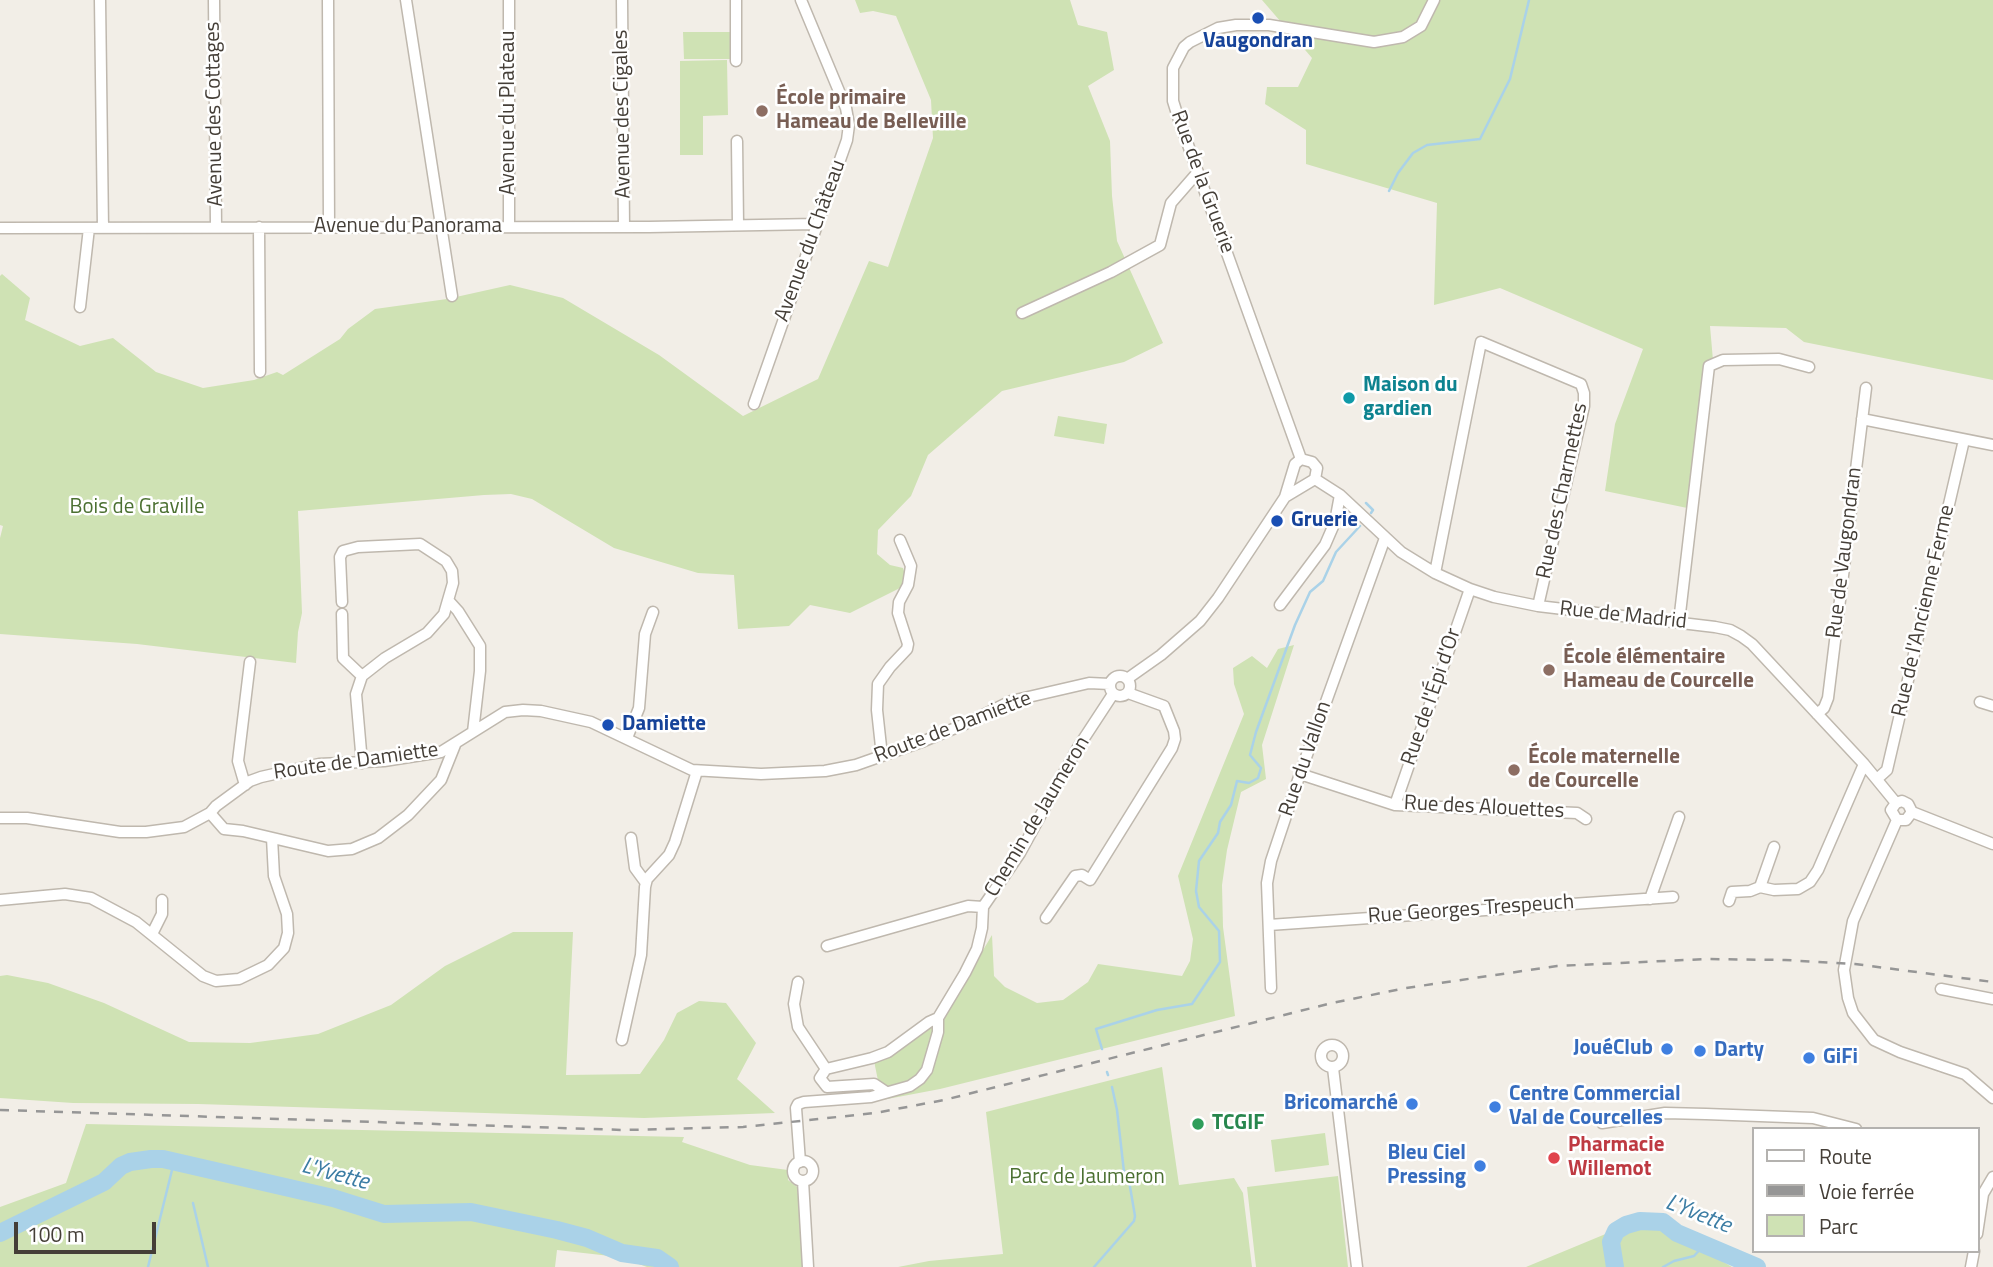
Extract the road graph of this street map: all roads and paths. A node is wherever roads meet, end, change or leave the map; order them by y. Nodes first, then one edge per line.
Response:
1 (100, 0) edge
2 (214, 0) edge
3 (328, 0) edge
4 (406, 0) edge
5 (509, 0) edge
6 (622, 0) edge
7 (736, 0) edge
8 (801, 0) edge
9 (1434, 0) edge
10 (736, 61) dead end
11 (737, 141) dead end
12 (1198, 172) junction
13 (816, 224) junction
14 (738, 225) junction
15 (329, 226) junction
16 (442, 226) junction
17 (509, 227) junction
18 (624, 227) junction
19 (0, 228) edge
20 (89, 228) junction
21 (103, 228) junction
22 (216, 228) junction
23 (259, 228) junction
24 (452, 296) dead end
25 (80, 307) dead end
26 (1022, 313) dead end
27 (1809, 367) dead end
28 (260, 372) dead end
29 (1866, 388) dead end
30 (754, 404) dead end
31 (1862, 419) junction
32 (1964, 440) junction
33 (1993, 445) edge
34 (1301, 459) junction
35 (1292, 471) junction
36 (1311, 482) junction
37 (1340, 495) junction
38 (1284, 498) junction
39 (1385, 538) junction
40 (900, 540) dead end
41 (1435, 573) junction
42 (1471, 589) junction
43 (448, 600) junction
44 (1280, 605) dead end
45 (1538, 606) junction
46 (653, 612) dead end
47 (1679, 622) junction
48 (250, 662) dead end
49 (362, 676) junction
50 (1127, 679) junction
51 (1111, 689) junction
52 (1128, 693) junction
53 (1980, 702) dead end
54 (1993, 706) edge
55 (1817, 715) junction
56 (473, 732) junction
57 (627, 738) junction
58 (456, 744) junction
59 (882, 757) junction
60 (362, 763) junction
61 (1864, 764) junction
62 (697, 771) junction
63 (1300, 774) junction
64 (1877, 779) junction
65 (245, 785) junction
66 (1896, 803) junction
67 (1395, 805) junction
68 (210, 813) junction
69 (1912, 813) junction
70 (1679, 817) dead end
71 (0, 818) edge
72 (1586, 819) dead end
73 (1896, 820) junction
74 (272, 838) junction
75 (631, 838) dead end
76 (1993, 844) edge
77 (1774, 847) dead end
78 (646, 883) junction
79 (1760, 887) junction
80 (1673, 897) dead end
81 (1650, 899) junction
82 (0, 900) edge
83 (162, 901) dead end
84 (1728, 901) dead end
85 (983, 907) junction
86 (1046, 918) dead end
87 (1269, 925) junction
88 (152, 934) junction
89 (827, 946) dead end
90 (798, 982) dead end
91 (1271, 988) dead end
92 (1941, 989) dead end
93 (1993, 999) edge
94 (938, 1018) junction
95 (622, 1040) dead end
96 (1333, 1068) dead end
97 (826, 1069) junction
98 (886, 1092) junction
99 (1993, 1098) edge
100 (1602, 1123) dead end
101 (1848, 1127) edge
102 (1993, 1177) edge
103 (1980, 1194) edge
104 (808, 1267) edge
105 (1357, 1267) edge

1 - 21 street
2 - 22 street, Avenue des Cottages
3 - 15 street
4 - 16 street
5 - 17 street, Avenue du Plateau
6 - 18 street, Avenue des Cigales
7 - 10 street
8 - 13 street, Avenue du Château
9 - 12 street, Rue de la Gruerie
11 - 14 street
12 - 26 street
12 - 34 street, Rue de la Gruerie
13 - 14 street, Avenue du Panorama
13 - 30 street, Avenue du Château
14 - 18 street, Avenue du Panorama
15 - 16 street, Avenue du Panorama
15 - 23 street, Avenue du Panorama
16 - 17 street, Avenue du Panorama
16 - 24 street
17 - 18 street, Avenue du Panorama
19 - 20 street, Avenue du Panorama
20 - 21 street, Avenue du Panorama
20 - 25 street
21 - 22 street, Avenue du Panorama
22 - 23 street, Avenue du Panorama
23 - 28 street
27 - 47 street
29 - 31 street, Rue de Vaugondran
31 - 32 street
31 - 55 street, Rue de Vaugondran
32 - 33 street
32 - 64 street, Rue de l'Ancienne Ferme
34 - 35 street
34 - 36 street
35 - 36 street
35 - 38 street
36 - 37 street, Rue de Madrid
36 - 38 street
37 - 39 street, Rue de Madrid
37 - 44 street
38 - 50 street
39 - 41 street, Rue de Madrid
39 - 63 street, Rue du Vallon
40 - 59 street
41 - 42 street, Rue de Madrid
41 - 45 street, Rue des Charmettes
42 - 45 street, Rue de Madrid
42 - 67 street, Rue de l'Épi d'Or
43 - 49 street
43 - 49 street
43 - 56 street
45 - 47 street, Rue de Madrid
46 - 57 street
47 - 55 street, Rue de Madrid
48 - 65 street
49 - 60 street
50 - 51 street
50 - 52 street
51 - 52 street
51 - 59 street, Route de Damiette
51 - 85 street, Chemin de Jaumeron
52 - 86 street
53 - 54 street
55 - 61 street, Rue de Madrid
56 - 57 street, Route de Damiette
56 - 58 street, Route de Damiette
57 - 62 street, Route de Damiette
58 - 60 street, Route de Damiette
58 - 74 street
59 - 62 street, Route de Damiette
60 - 65 street, Route de Damiette
61 - 64 street, Rue de Madrid
61 - 79 street
62 - 78 street
63 - 67 street, Rue des Alouettes
63 - 87 street, Rue du Vallon
64 - 66 street, Rue de Madrid
65 - 68 street, Route de Damiette
66 - 69 street
66 - 73 street
67 - 72 street, Rue des Alouettes
68 - 71 street, Route de Damiette
68 - 74 street
69 - 73 street
69 - 76 street
70 - 81 street
73 - 99 street
74 - 88 street
75 - 78 street
77 - 79 street
78 - 95 street
79 - 84 street
80 - 81 street, Rue Georges Trespeuch
81 - 87 street, Rue Georges Trespeuch
82 - 88 street
83 - 88 street
85 - 89 street
85 - 94 street, Chemin de Jaumeron
87 - 91 street, Rue du Vallon
90 - 97 street
92 - 93 street
94 - 97 street, Chemin de Jaumeron
94 - 98 street, Chemin de Jaumeron
96 - 105 street
97 - 98 street
98 - 104 street, Chemin de Jaumeron
100 - 101 street
102 - 103 street

